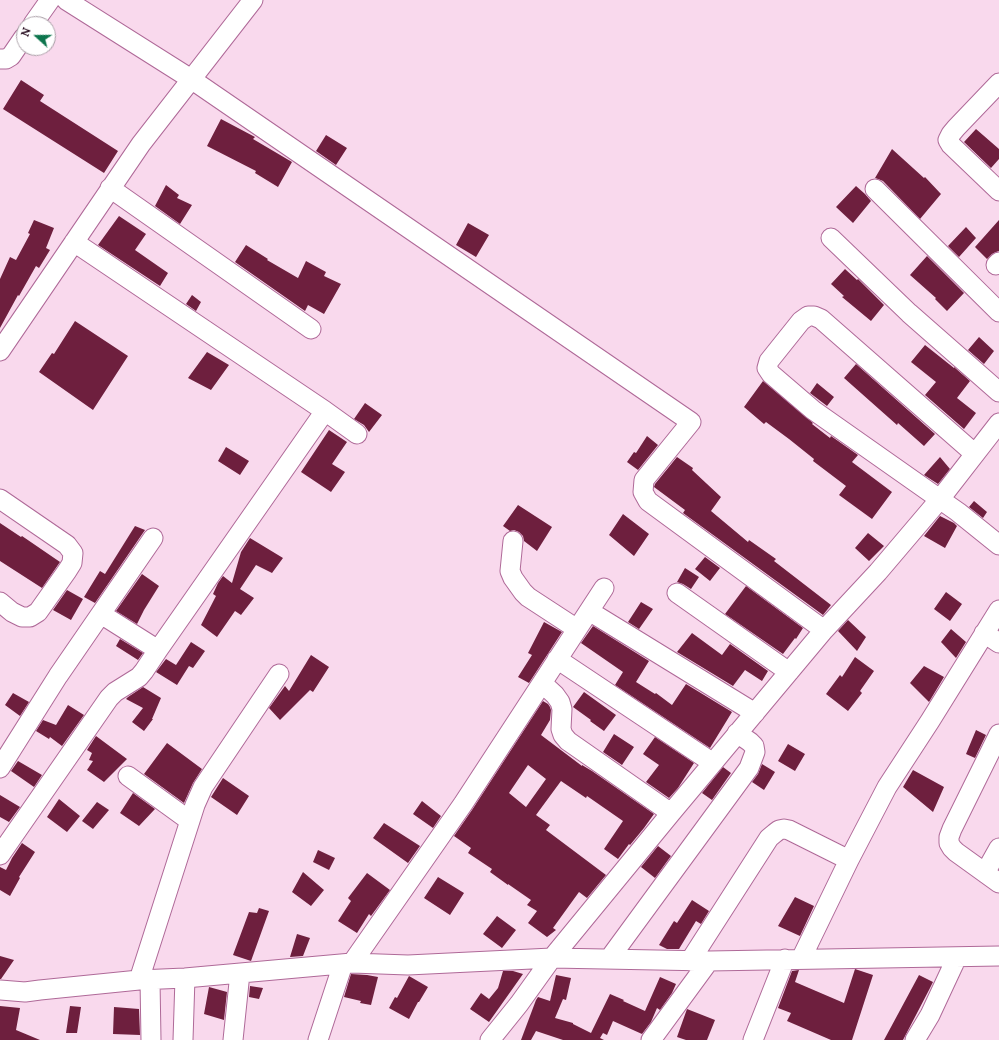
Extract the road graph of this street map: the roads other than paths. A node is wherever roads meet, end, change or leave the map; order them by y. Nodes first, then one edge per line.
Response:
1 (50, 0) edge
2 (66, 0) edge
3 (253, 0) edge
4 (39, 16) edge
5 (16, 49) edge
6 (0, 59) edge
7 (191, 79) junction
8 (999, 83) edge
9 (110, 188) junction
10 (875, 189) dead end
11 (999, 190) edge
12 (831, 238) dead end
13 (74, 242) junction
14 (999, 312) edge
15 (7, 326) edge
16 (311, 329) dead end
17 (0, 351) edge
18 (999, 392) edge
19 (325, 410) junction
20 (999, 423) edge
21 (357, 434) dead end
22 (975, 454) junction
23 (0, 499) edge
24 (940, 499) junction
25 (153, 538) dead end
26 (513, 541) dead end
27 (999, 545) edge
28 (604, 588) dead end
29 (677, 592) dead end
30 (0, 602) edge
31 (999, 610) edge
32 (589, 611) junction
33 (101, 614) junction
34 (577, 629) junction
35 (824, 630) junction
36 (992, 638) edge
37 (158, 650) junction
38 (558, 659) junction
39 (789, 672) junction
40 (280, 674) dead end
41 (542, 683) junction
42 (755, 712) junction
43 (737, 733) junction
44 (999, 734) edge
45 (713, 763) junction
46 (0, 768) edge
47 (128, 776) dead end
48 (671, 813) junction
49 (190, 821) junction
50 (999, 848) edge
51 (0, 855) edge
52 (849, 860) junction
53 (992, 878) edge
54 (999, 956) edge
55 (957, 957) junction
56 (552, 958) junction
57 (609, 959) junction
58 (793, 959) junction
59 (690, 960) junction
60 (709, 961) junction
61 (348, 963) junction
62 (240, 972) junction
63 (185, 978) junction
64 (144, 980) junction
65 (0, 990) edge
66 (151, 1040) edge
67 (183, 1040) edge
68 (233, 1040) edge
69 (318, 1040) edge
70 (490, 1040) edge
71 (651, 1040) edge
72 (753, 1040) edge
73 (915, 1040) edge

1 - 4 street
2 - 7 street
3 - 7 street
5 - 6 street
7 - 9 street
7 - 35 street
8 - 11 street
9 - 13 street
9 - 16 street
10 - 14 street
12 - 18 street
13 - 15 street
13 - 19 street
15 - 17 street
19 - 21 street
19 - 37 street
20 - 22 street
22 - 24 street
22 - 24 street
23 - 30 street
24 - 27 street
24 - 35 street
25 - 33 street
26 - 34 street
28 - 32 street
29 - 39 street
31 - 36 street
32 - 34 street
32 - 42 street
33 - 37 street
33 - 46 street
34 - 38 street
35 - 39 street
36 - 52 street
37 - 51 street
38 - 41 street
38 - 45 street
39 - 42 street
40 - 49 street
41 - 48 street
41 - 61 street
42 - 43 street
43 - 45 street
43 - 57 street
44 - 53 street
45 - 48 street
47 - 49 street
48 - 56 street
49 - 64 street
50 - 53 street
52 - 58 street
52 - 59 street
54 - 55 street
55 - 58 street
55 - 73 street
56 - 57 street
56 - 61 street
56 - 70 street
57 - 59 street
58 - 60 street
58 - 72 street
59 - 60 street
60 - 71 street
61 - 62 street
61 - 69 street
62 - 63 street
62 - 68 street
63 - 64 street
63 - 67 street
64 - 65 street
64 - 66 street

